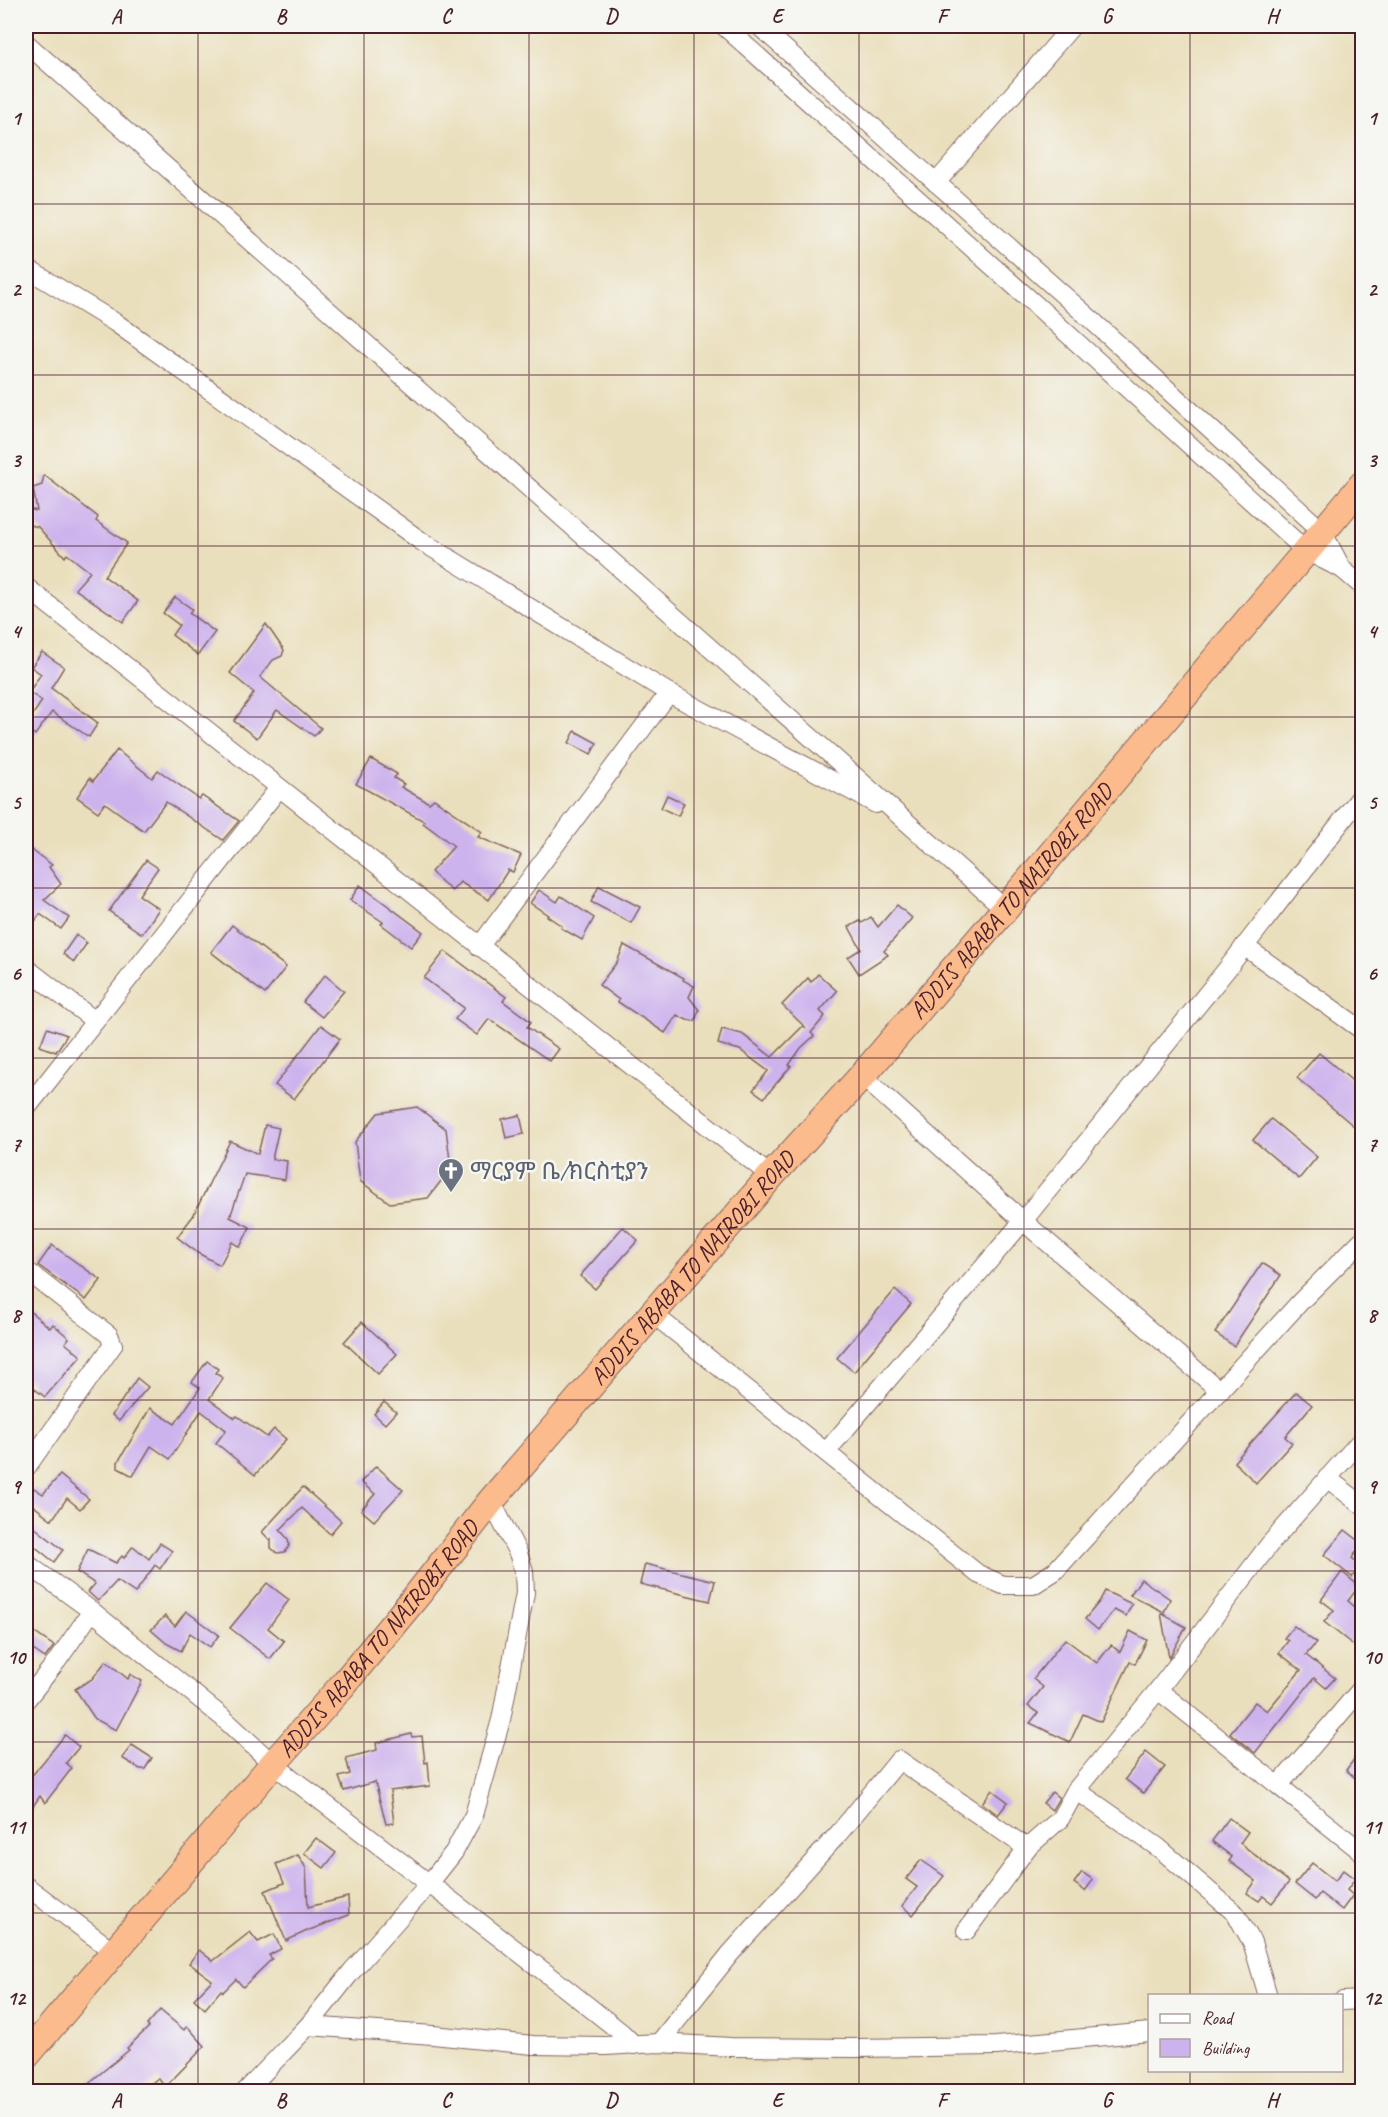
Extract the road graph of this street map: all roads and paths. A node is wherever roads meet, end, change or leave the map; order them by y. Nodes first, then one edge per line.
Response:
1 (724, 26) edge
2 (759, 26) edge
3 (1072, 26) edge
4 (26, 43) edge
5 (936, 183) junction
6 (26, 268) edge
7 (1362, 485) edge
8 (1314, 541) junction
9 (1342, 569) junction
10 (1362, 586) edge
11 (26, 587) edge
12 (669, 693) junction
13 (279, 788) junction
14 (1362, 795) edge
15 (1356, 816) edge
16 (902, 818) junction
17 (1005, 909) junction
18 (1244, 946) junction
19 (479, 947) junction
20 (26, 968) edge
21 (94, 1021) junction
22 (1362, 1030) edge
23 (862, 1076) junction
24 (26, 1109) edge
25 (771, 1176) junction
26 (1023, 1221) junction
27 (1362, 1240) edge
28 (26, 1270) edge
29 (653, 1314) junction
30 (1220, 1391) junction
31 (1362, 1439) edge
32 (826, 1452) junction
33 (26, 1468) edge
34 (1328, 1478) junction
35 (491, 1501) junction
36 (1362, 1505) edge
37 (26, 1563) edge
38 (92, 1611) junction
39 (1362, 1688) edge
40 (1158, 1690) junction
41 (26, 1700) edge
42 (273, 1764) junction
43 (1279, 1785) junction
44 (1076, 1790) junction
45 (1027, 1848) junction
46 (1362, 1852) edge
47 (428, 1885) junction
48 (26, 1886) edge
49 (966, 1931) dead end
50 (113, 1950) junction
51 (1268, 1994) edge
52 (1362, 2000) edge
53 (1343, 2001) edge
54 (308, 2026) junction
55 (1148, 2032) edge
56 (659, 2043) junction
57 (634, 2045) junction
58 (26, 2056) edge
59 (245, 2091) edge

1 - 8 street
2 - 5 street
3 - 5 street
4 - 16 street
5 - 8 street
6 - 12 street
7 - 8 highway, ADDIS ABABA TO NAIROBI ROAD
8 - 9 street
8 - 9 street
8 - 17 highway, ADDIS ABABA TO NAIROBI ROAD
9 - 10 street
11 - 13 street
12 - 16 street
12 - 19 street
13 - 19 street
13 - 21 street
14 - 15 street
15 - 18 street
16 - 17 street
17 - 23 highway, ADDIS ABABA TO NAIROBI ROAD
18 - 22 street
18 - 26 street
19 - 25 street
20 - 21 street
21 - 24 street
23 - 25 highway, ADDIS ABABA TO NAIROBI ROAD
23 - 26 street
25 - 29 highway, ADDIS ABABA TO NAIROBI ROAD
26 - 30 street
26 - 32 street
27 - 30 street
28 - 33 street
29 - 32 street
29 - 35 highway, ADDIS ABABA TO NAIROBI ROAD
30 - 32 street
31 - 34 street
34 - 36 street
34 - 40 street
35 - 42 highway, ADDIS ABABA TO NAIROBI ROAD
35 - 47 street
37 - 38 street
38 - 41 street
38 - 42 street
39 - 43 street
40 - 43 street
40 - 44 street
42 - 47 street
42 - 50 highway, ADDIS ABABA TO NAIROBI ROAD
43 - 46 street
44 - 45 street
44 - 51 street
45 - 49 street
45 - 56 street
47 - 54 street
47 - 57 street
48 - 50 street
50 - 58 highway, ADDIS ABABA TO NAIROBI ROAD
52 - 53 street
54 - 57 street
54 - 59 street
55 - 56 street
56 - 57 street

